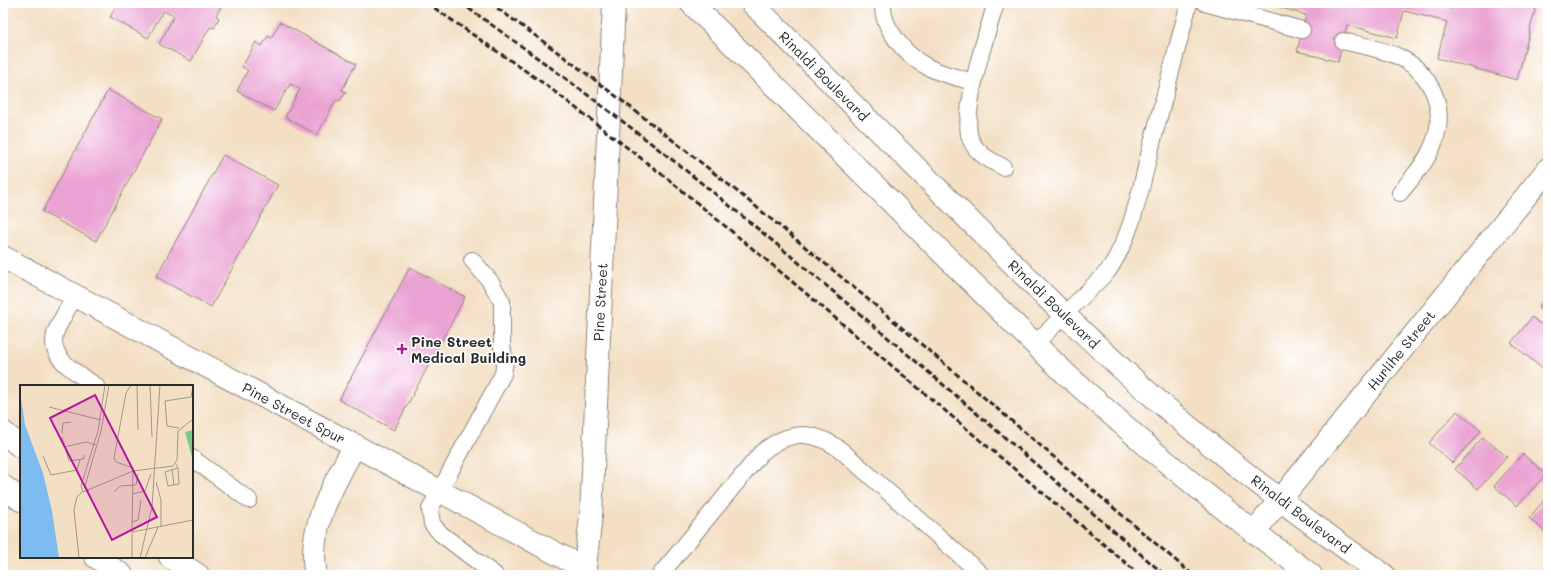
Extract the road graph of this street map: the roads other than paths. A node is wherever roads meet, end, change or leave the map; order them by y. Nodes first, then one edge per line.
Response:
1 (614, 3) edge
2 (629, 3) edge
3 (691, 3) edge
4 (752, 3) edge
5 (883, 3) edge
6 (996, 3) edge
7 (1189, 3) edge
8 (1205, 3) edge
9 (612, 29) junction
10 (1302, 30) dead end
11 (1344, 41) dead end
12 (974, 82) junction
13 (1003, 167) dead end
14 (1548, 169) edge
15 (1400, 193) dead end
16 (3, 257) edge
17 (472, 260) dead end
18 (75, 296) junction
19 (1064, 315) junction
20 (1035, 344) junction
21 (95, 385) edge
22 (3, 432) edge
23 (355, 445) junction
24 (20, 446) edge
25 (193, 459) edge
26 (3, 486) edge
27 (439, 491) junction
28 (20, 499) edge
29 (249, 500) dead end
30 (1280, 500) junction
31 (1254, 532) junction
32 (97, 558) edge
33 (172, 558) edge
34 (588, 573) edge
35 (122, 575) edge
36 (198, 575) edge
37 (316, 575) edge
38 (495, 575) edge
39 (660, 575) edge
40 (982, 575) edge
41 (1311, 575) edge
42 (1384, 575) edge

1 - 9 main road
2 - 9 main road
3 - 20 main road
4 - 19 main road, Rinaldi Boulevard
5 - 12 lane
6 - 12 lane
7 - 19 lane
8 - 10 lane
9 - 34 main road, Pine Street
11 - 15 lane
12 - 13 lane
14 - 30 main road, Hurlihe Street
16 - 18 main road, Pine Street Spur
17 - 27 lane
18 - 21 lane
18 - 23 main road, Pine Street Spur
19 - 20 lane
19 - 30 main road, Rinaldi Boulevard
20 - 31 main road
22 - 24 main road
23 - 27 main road, Pine Street Spur
23 - 37 main road
25 - 29 lane
26 - 28 main road
27 - 34 main road, Pine Street Spur
27 - 38 lane
30 - 31 main road, Hurlihe Street
30 - 42 main road, Rinaldi Boulevard
31 - 41 main road
32 - 35 main road
33 - 36 main road
39 - 40 lane

